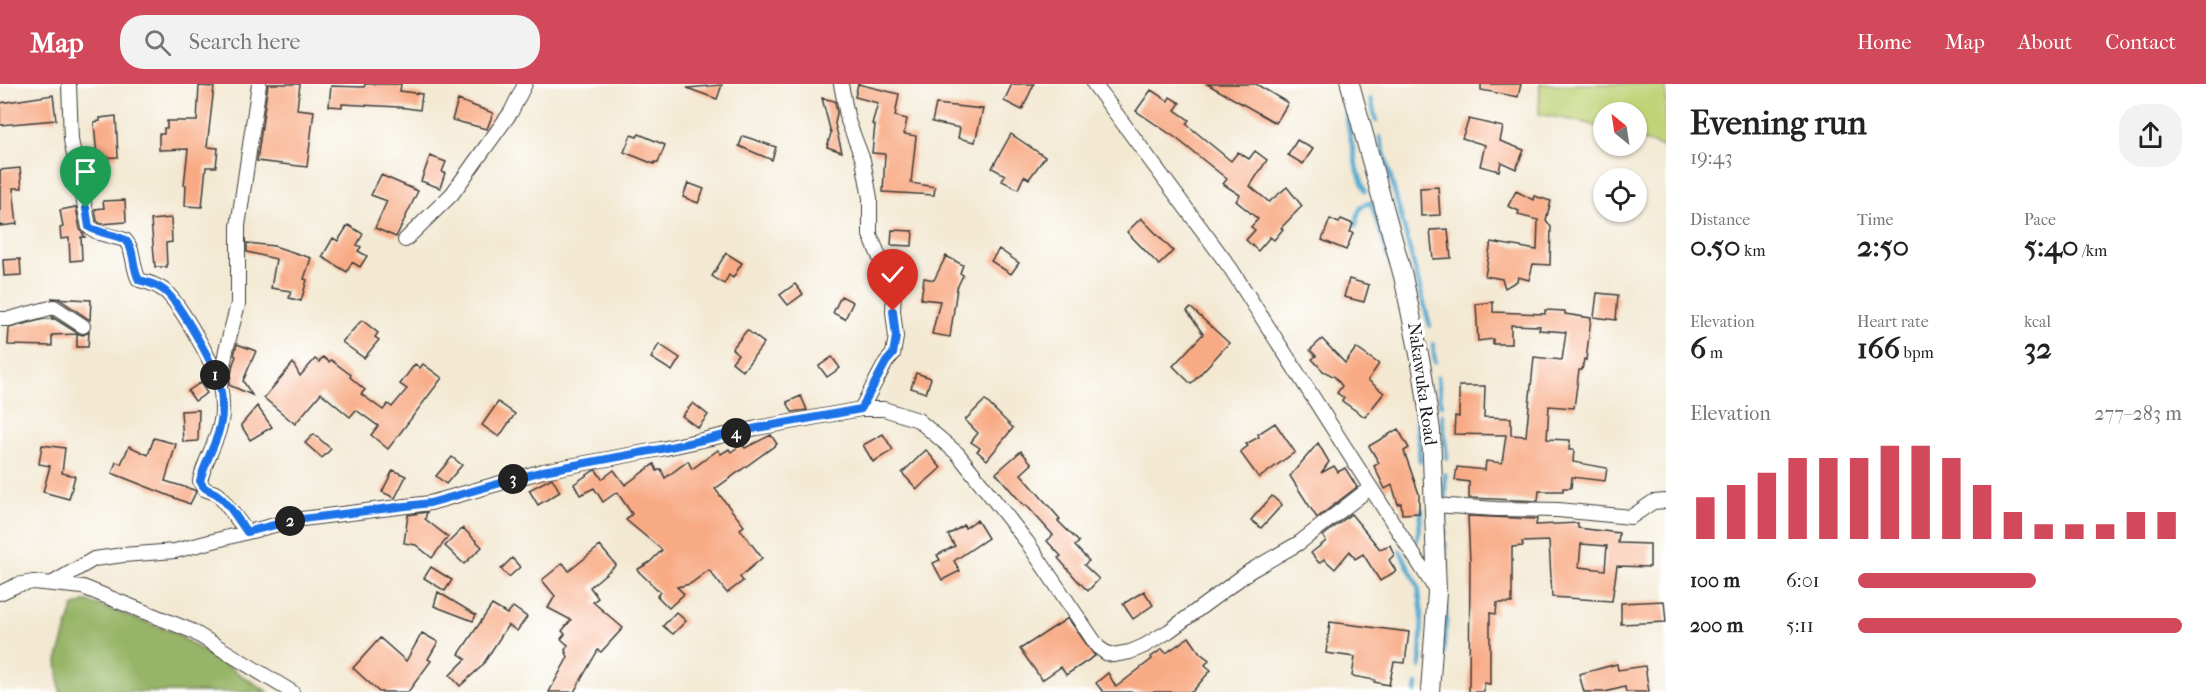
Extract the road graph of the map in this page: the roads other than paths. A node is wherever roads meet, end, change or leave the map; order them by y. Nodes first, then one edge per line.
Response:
1 (69, 84) edge
2 (259, 84) edge
3 (525, 84) edge
4 (841, 84) edge
5 (1094, 84) edge
6 (1350, 84) edge
7 (405, 240) dead end
8 (0, 319) edge
9 (83, 326) dead end
10 (220, 386) junction
11 (861, 409) junction
12 (1370, 488) junction
13 (1666, 501) edge
14 (1434, 506) junction
15 (247, 532) junction
16 (53, 583) junction
17 (1437, 592) junction
18 (0, 593) edge
19 (292, 692) edge
20 (1430, 692) edge

1 - 10 street
2 - 10 street
3 - 7 street
4 - 11 street
5 - 12 street
6 - 14 main road, Nakawuka Road
8 - 9 street
10 - 15 street
11 - 12 street
11 - 15 street
12 - 17 street
13 - 14 street
14 - 17 main road, Nakawuka Road
15 - 16 street
16 - 18 street
16 - 19 street
17 - 20 main road, Nakawuka Road

